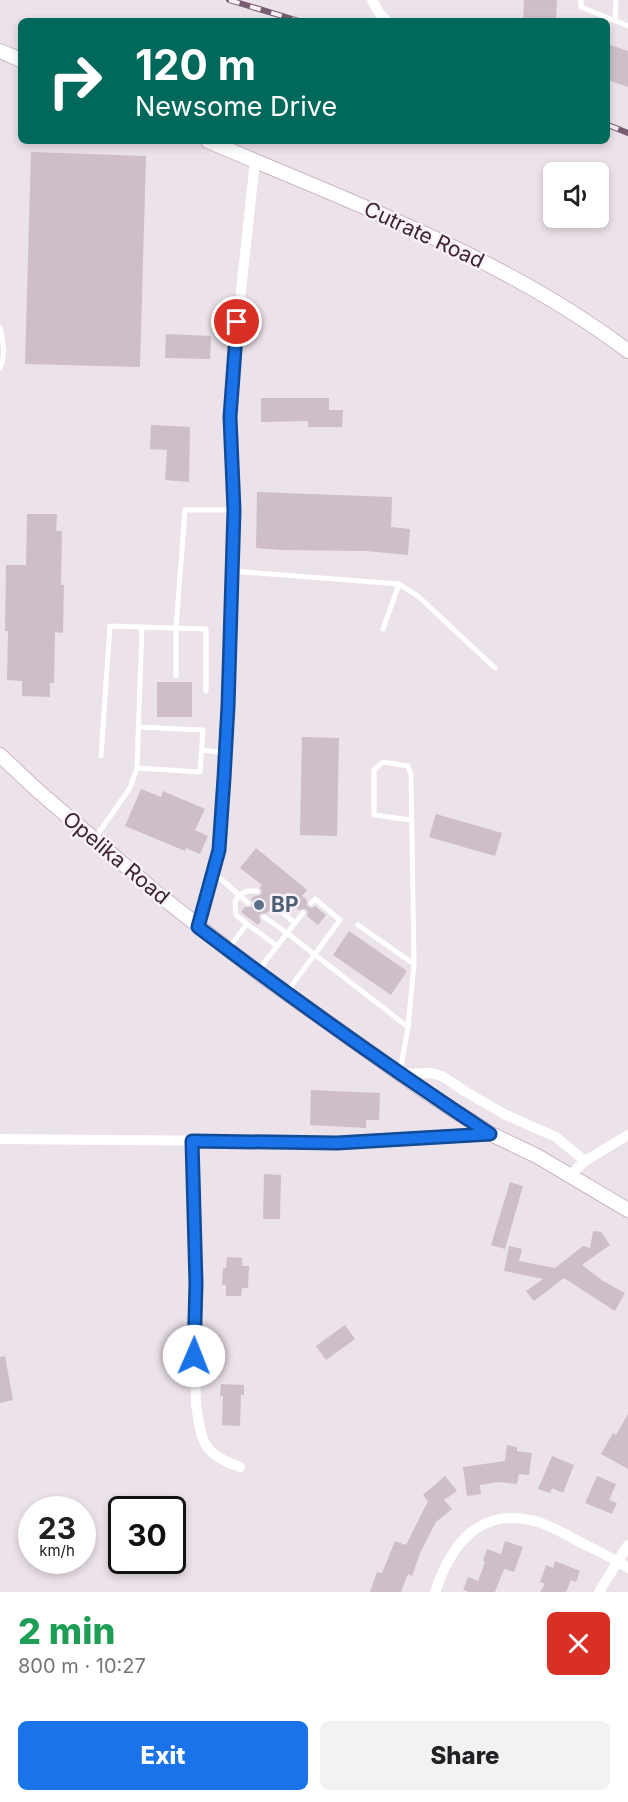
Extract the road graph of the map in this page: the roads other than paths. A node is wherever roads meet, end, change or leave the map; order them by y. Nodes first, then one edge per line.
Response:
1 (372, 0) edge
2 (581, 0) edge
3 (616, 0) edge
4 (384, 18) edge
5 (608, 18) edge
6 (610, 19) edge
7 (615, 21) junction
8 (628, 26) edge
9 (0, 51) edge
10 (18, 59) edge
11 (215, 144) edge
12 (255, 161) junction
13 (0, 327) edge
14 (628, 351) edge
15 (0, 368) edge
16 (234, 510) junction
17 (232, 571) junction
18 (399, 584) junction
19 (142, 627) junction
20 (176, 628) junction
21 (383, 629) dead end
22 (495, 668) dead end
23 (176, 676) dead end
24 (206, 691) dead end
25 (138, 727) junction
26 (202, 750) junction
27 (226, 753) junction
28 (0, 755) edge
29 (101, 756) dead end
30 (136, 768) junction
31 (411, 820) junction
32 (94, 840) junction
33 (213, 873) junction
34 (257, 891) dead end
35 (239, 895) junction
36 (248, 903) dead end
37 (311, 903) dead end
38 (274, 905) dead end
39 (303, 913) dead end
40 (264, 917) dead end
41 (295, 923) junction
42 (247, 924) junction
43 (358, 925) dead end
44 (198, 927) junction
45 (287, 933) junction
46 (277, 946) junction
47 (228, 950) junction
48 (314, 955) junction
49 (414, 964) junction
50 (258, 972) junction
51 (287, 993) junction
52 (408, 1027) junction
53 (400, 1074) junction
54 (490, 1134) junction
55 (628, 1135) edge
56 (0, 1139) edge
57 (192, 1141) junction
58 (585, 1161) junction
59 (569, 1176) junction
60 (628, 1210) edge
61 (240, 1467) dead end
62 (628, 1545) edge
63 (618, 1561) junction
64 (628, 1568) edge
65 (435, 1592) edge
66 (599, 1592) edge

1 - 4 street
2 - 5 lane
3 - 7 lane
6 - 7 lane
7 - 8 lane
9 - 10 main road
11 - 12 main road, Cutrate Road
12 - 14 main road, Cutrate Road
12 - 16 street
13 - 15 lane
16 - 17 street
16 - 20 lane
17 - 18 lane
17 - 27 street
18 - 21 lane
18 - 22 lane
19 - 20 lane
19 - 25 lane
19 - 29 lane
20 - 23 lane
20 - 24 lane
25 - 26 lane
25 - 30 lane
26 - 27 lane
26 - 30 lane
27 - 33 street
28 - 32 main road, Opelika Road
30 - 32 lane
31 - 31 lane
31 - 49 lane
32 - 44 main road, Opelika Road
33 - 35 lane
33 - 44 street
34 - 35 lane
35 - 36 lane
35 - 42 lane
37 - 48 lane
38 - 41 lane
39 - 41 lane
40 - 45 lane
41 - 45 lane
42 - 46 lane
42 - 47 lane
43 - 49 lane
44 - 47 main road, Opelika Road
45 - 46 lane
45 - 48 lane
46 - 50 lane
47 - 50 main road, Opelika Road
48 - 51 lane
48 - 52 lane
49 - 52 lane
50 - 51 main road, Opelika Road
51 - 53 main road, Opelika Road
52 - 53 lane
53 - 54 main road, Opelika Road
53 - 58 street
54 - 57 street
54 - 59 main road, Opelika Road
55 - 58 street
56 - 57 street
57 - 61 street
58 - 59 street
59 - 60 main road, Opelika Road
62 - 63 street
63 - 64 street
63 - 65 street
63 - 66 street

